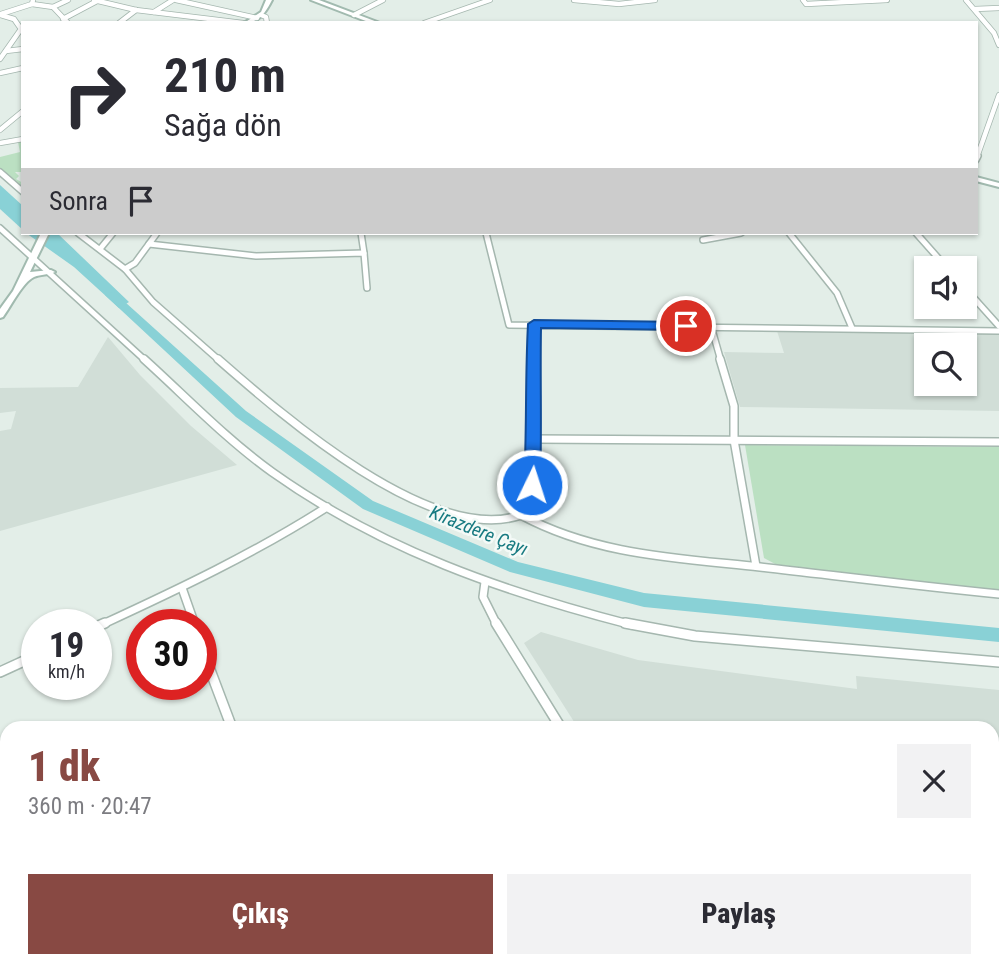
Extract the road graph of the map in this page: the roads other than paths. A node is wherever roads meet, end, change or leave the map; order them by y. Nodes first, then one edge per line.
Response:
1 (68, 0) edge
2 (174, 0) edge
3 (269, 0) edge
4 (314, 0) edge
5 (383, 0) edge
6 (490, 0) edge
7 (574, 0) edge
8 (655, 0) edge
9 (803, 0) edge
10 (887, 0) edge
11 (966, 0) edge
12 (95, 1) edge
13 (848, 1) edge
14 (32, 2) edge
15 (53, 7) junction
16 (999, 8) edge
17 (975, 9) junction
18 (136, 10) junction
19 (153, 12) junction
20 (0, 15) edge
21 (354, 15) junction
22 (259, 16) junction
23 (202, 18) junction
24 (63, 19) junction
25 (66, 21) edge
26 (122, 21) edge
27 (198, 21) edge
28 (228, 21) edge
29 (249, 21) edge
30 (267, 21) edge
31 (362, 21) edge
32 (431, 21) edge
33 (21, 29) edge
34 (21, 31) edge
35 (997, 37) edge
36 (999, 45) edge
37 (21, 50) edge
38 (6, 51) junction
39 (0, 59) edge
40 (21, 69) edge
41 (0, 74) edge
42 (999, 95) edge
43 (997, 105) edge
44 (21, 114) edge
45 (0, 130) edge
46 (21, 139) edge
47 (0, 143) edge
48 (978, 155) edge
49 (0, 172) edge
50 (979, 181) edge
51 (999, 185) edge
52 (21, 190) edge
53 (0, 228) edge
54 (39, 235) edge
55 (44, 235) edge
56 (81, 235) edge
57 (111, 235) edge
58 (156, 235) edge
59 (361, 235) edge
60 (486, 235) edge
61 (730, 235) edge
62 (791, 235) edge
63 (918, 235) edge
64 (703, 240) dead end
65 (149, 244) junction
66 (100, 249) junction
67 (31, 253) junction
68 (364, 253) junction
69 (936, 256) edge
70 (125, 269) junction
71 (51, 272) junction
72 (22, 280) junction
73 (367, 288) dead end
74 (977, 302) edge
75 (0, 304) edge
76 (0, 315) edge
77 (534, 324) junction
78 (711, 326) junction
79 (852, 328) junction
80 (999, 328) edge
81 (534, 439) junction
82 (734, 440) junction
83 (999, 442) edge
84 (327, 507) junction
85 (521, 515) junction
86 (756, 566) junction
87 (485, 582) junction
88 (182, 588) junction
89 (999, 594) edge
90 (189, 609) edge
91 (112, 620) edge
92 (999, 662) edge
93 (21, 663) edge
94 (0, 673) edge
95 (217, 688) edge
96 (229, 721) edge
97 (557, 721) edge

1 - 15 street
2 - 19 street
2 - 22 street
3 - 22 main road
4 - 21 main road
5 - 21 street
6 - 32 street
7 - 8 street
9 - 13 street
10 - 13 street
11 - 17 street
12 - 18 street
12 - 24 street
14 - 15 street
14 - 20 street
15 - 24 street
16 - 17 street
17 - 35 street
18 - 19 street
18 - 26 street
19 - 23 street
20 - 33 street
21 - 31 main road
22 - 29 main road
22 - 30 street
23 - 27 street
23 - 28 street
24 - 25 street
34 - 38 street
35 - 36 street
37 - 38 street
38 - 39 street
40 - 41 street
42 - 43 street
43 - 48 street
44 - 45 street
46 - 47 street
49 - 52 street
50 - 51 main road
53 - 67 street
54 - 67 main road
55 - 67 main road
56 - 66 street
57 - 66 street
58 - 65 street
59 - 68 street
60 - 77 street
61 - 64 street
62 - 79 street
63 - 69 street
65 - 68 street
65 - 70 street
66 - 70 street
67 - 71 street
67 - 72 main road
67 - 75 main road
68 - 73 street
70 - 85 street
71 - 72 main road
71 - 84 street
72 - 76 main road
74 - 80 street
77 - 78 street
77 - 81 street
78 - 79 street
78 - 82 street
79 - 80 street
81 - 82 street
81 - 85 street
82 - 83 street
82 - 86 street
84 - 87 street
84 - 88 street
85 - 86 street
86 - 89 street
87 - 92 street
87 - 97 street
88 - 90 street
88 - 91 street
93 - 94 street
95 - 96 street

